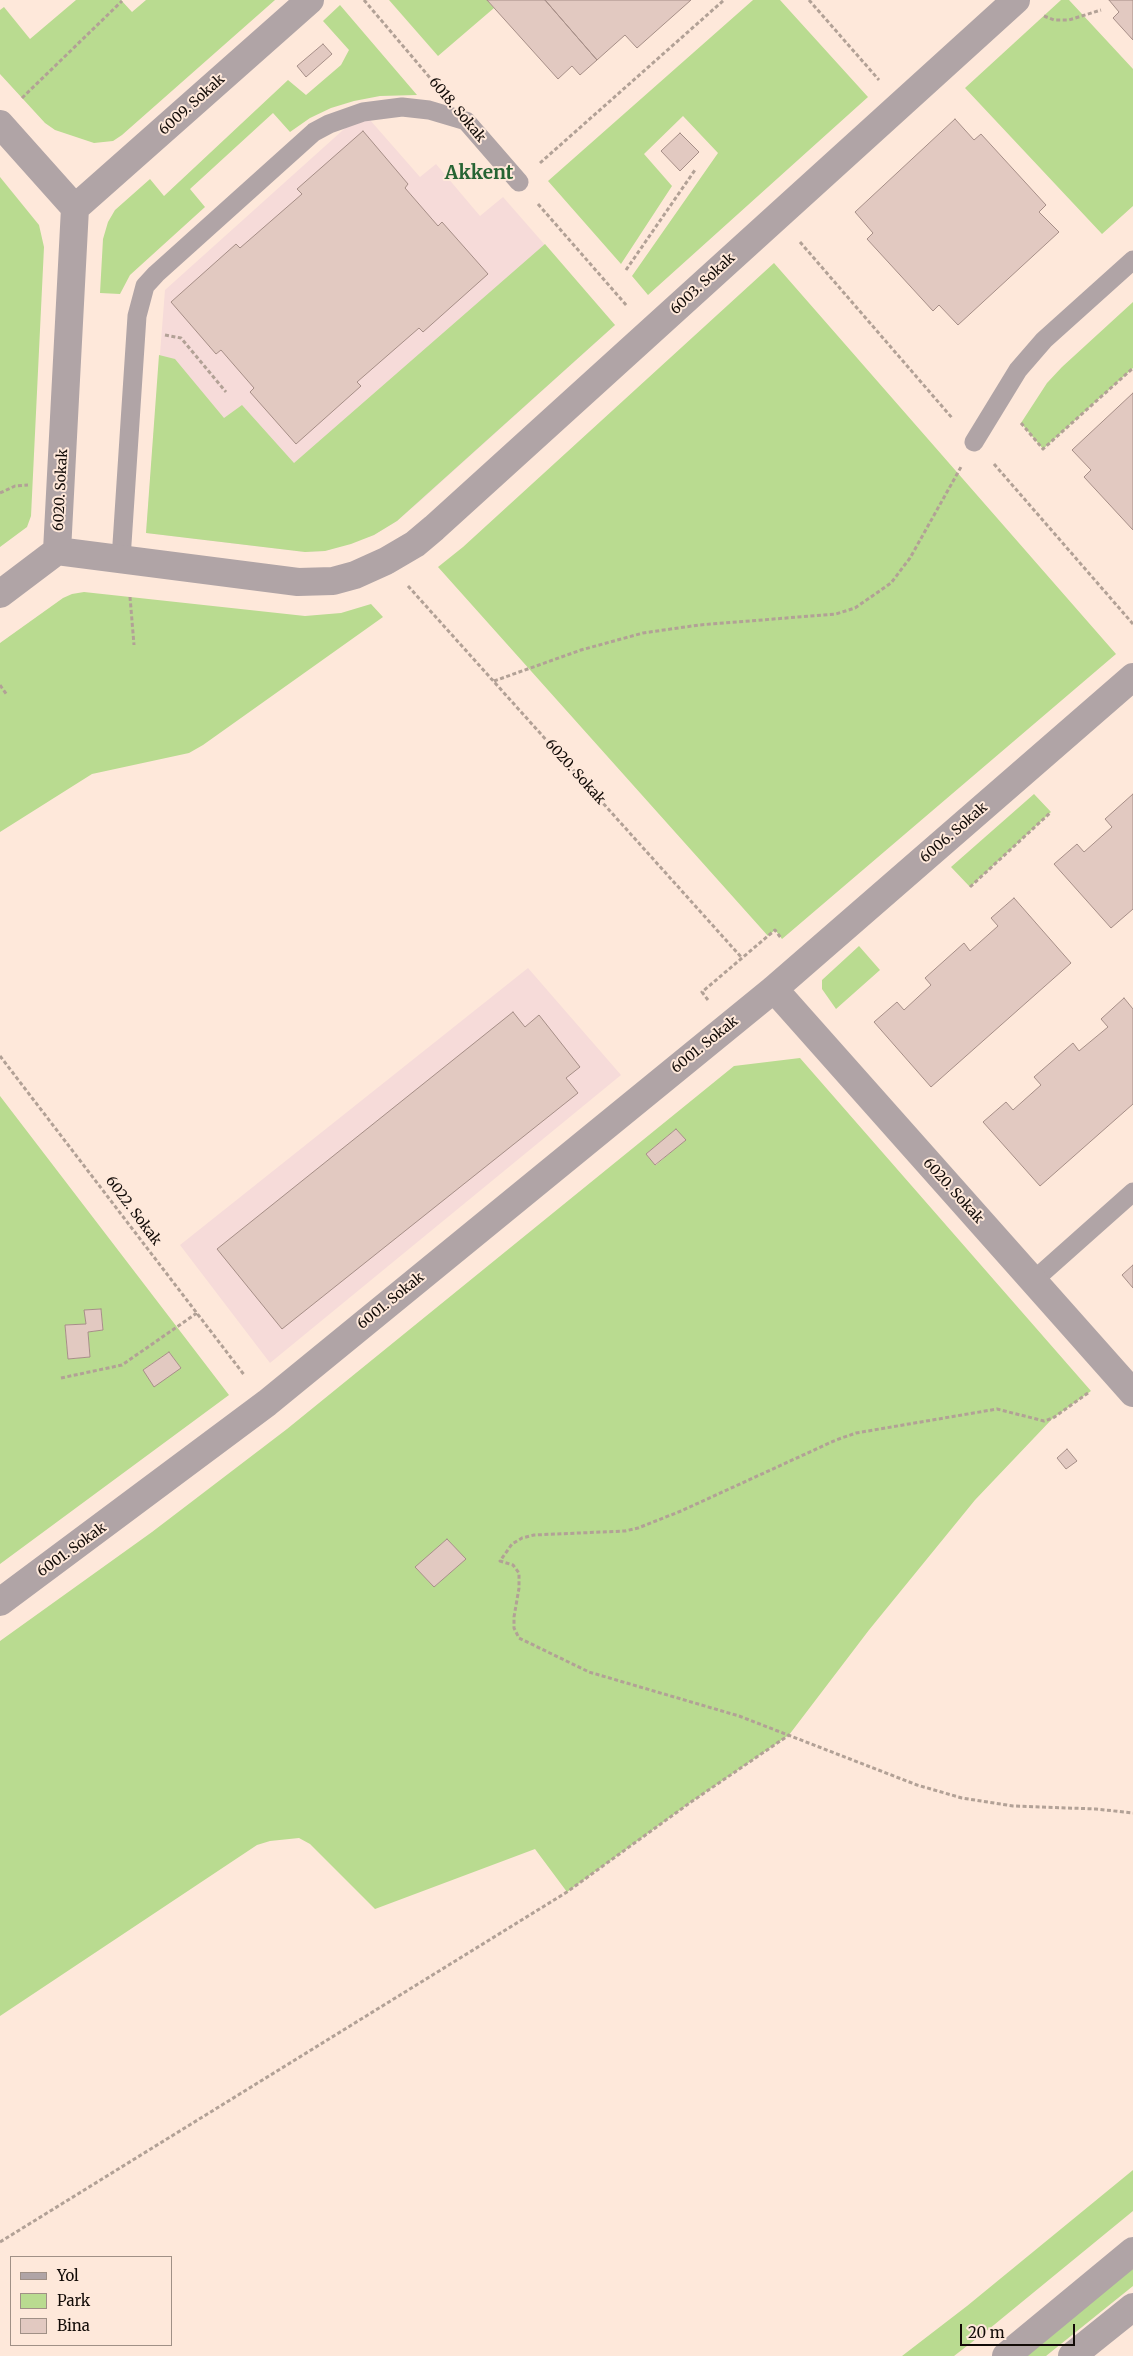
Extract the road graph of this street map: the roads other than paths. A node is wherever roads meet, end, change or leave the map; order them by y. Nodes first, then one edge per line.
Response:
1 (310, 0) edge
2 (1016, 0) edge
3 (0, 124) edge
4 (519, 182) road end
5 (75, 208) junction
6 (1133, 260) edge
7 (974, 442) road end
8 (57, 551) junction
9 (121, 559) junction
10 (386, 561) joint
11 (0, 594) edge
12 (1133, 677) edge
13 (774, 989) junction
14 (1133, 1192) edge
15 (1033, 1281) junction
16 (1133, 1393) edge
17 (0, 1602) edge
18 (1133, 2251) edge
19 (1133, 2307) edge
20 (1006, 2356) edge
21 (1072, 2356) edge

1 - 5 street, 6009. Sokak
2 - 10 street, 6003. Sokak
3 - 5 street
4 - 9 lane, 6018. Sokak
5 - 8 street, 6020. Sokak
6 - 7 lane
8 - 9 street, 6020. Sokak
8 - 11 street
9 - 10 street, 6020. Sokak
12 - 13 street, 6006. Sokak
13 - 15 street, 6020. Sokak
13 - 17 street, 6001. Sokak
14 - 15 lane
15 - 16 street, 6020. Sokak
18 - 20 street
19 - 21 street

